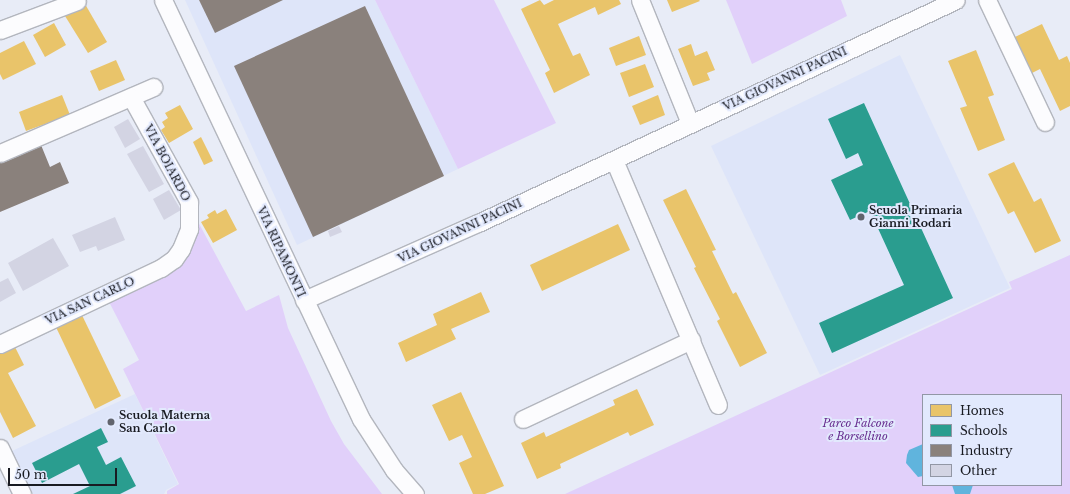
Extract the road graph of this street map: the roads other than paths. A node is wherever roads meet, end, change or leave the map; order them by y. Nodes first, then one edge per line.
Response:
1 (163, 0) edge
2 (640, 0) edge
3 (956, 0) edge
4 (987, 0) edge
5 (77, 1) edge
6 (0, 30) edge
7 (154, 87) dead end
8 (131, 97) junction
9 (1045, 122) dead end
10 (690, 123) junction
11 (0, 153) edge
12 (614, 160) junction
13 (178, 254) joint
14 (304, 300) junction
15 (691, 340) junction
16 (0, 344) edge
17 (718, 405) dead end
18 (523, 419) dead end
19 (0, 448) edge
20 (22, 494) edge
21 (415, 494) edge

1 - 14 street, VIA RIPAMONTI
2 - 10 street
3 - 10 street, VIA GIOVANNI PACINI
4 - 9 street
5 - 6 street
7 - 8 street
8 - 11 street
8 - 13 street, VIA BOIARDO
10 - 12 street, VIA GIOVANNI PACINI
12 - 14 street, VIA GIOVANNI PACINI
12 - 15 street
13 - 16 street, VIA SAN CARLO
14 - 21 street, VIA RIPAMONTI
15 - 17 street
15 - 18 street
19 - 20 street

